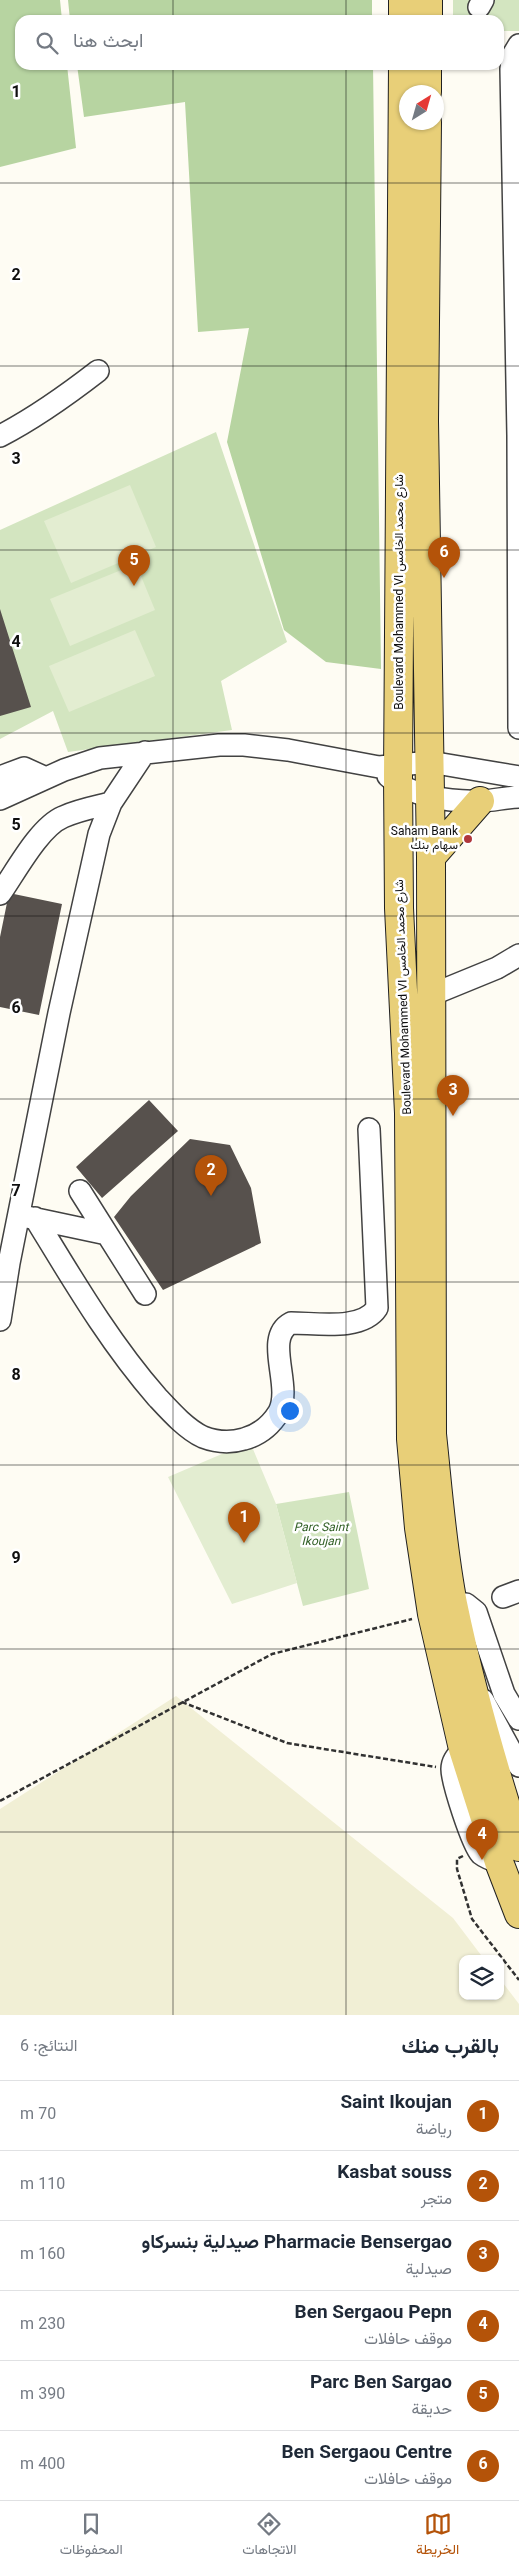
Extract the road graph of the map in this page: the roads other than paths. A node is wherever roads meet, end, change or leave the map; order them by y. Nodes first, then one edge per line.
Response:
1 (404, 0) edge
2 (428, 0) edge
3 (403, 15) edge
4 (428, 15) edge
5 (519, 45) edge
6 (403, 70) edge
7 (427, 70) edge
8 (427, 85) edge
9 (427, 130) edge
10 (98, 371) dead end
11 (0, 436) edge
12 (518, 511) edge
13 (519, 728) edge
14 (145, 752) junction
15 (430, 762) junction
16 (392, 772) junction
17 (0, 777) edge
18 (519, 777) edge
19 (46, 778) junction
20 (519, 796) edge
21 (430, 797) junction
22 (0, 799) edge
23 (480, 801) junction
24 (111, 803) junction
25 (431, 857) junction
26 (0, 894) edge
27 (519, 955) edge
28 (431, 994) junction
29 (369, 1130) dead end
30 (80, 1191) dead end
31 (27, 1216) junction
32 (107, 1234) junction
33 (146, 1294) dead end
34 (0, 1320) edge
35 (443, 1609) junction
36 (470, 1676) junction
37 (519, 1719) edge
38 (519, 1766) edge
39 (498, 1853) edge
40 (519, 1914) edge

1 - 3 main road
2 - 4 main road
5 - 12 street
6 - 16 main road, Boulevard Mohammed VI شارع محمد الخامس
7 - 8 main road
9 - 15 main road, Boulevard Mohammed VI شارع محمد الخامس
10 - 11 street
12 - 13 street
14 - 16 street
14 - 19 street
14 - 24 street
15 - 16 street
15 - 18 street
15 - 21 main road, Boulevard Mohammed VI شارع محمد الخامس
16 - 21 street
16 - 35 main road, Boulevard Mohammed VI شارع محمد الخامس
17 - 19 street
19 - 22 street
20 - 23 street
21 - 23 street
21 - 25 main road, Boulevard Mohammed VI شارع محمد الخامس
23 - 25 main road
24 - 26 street
24 - 31 street
25 - 28 main road, Boulevard Mohammed VI شارع محمد الخامس
27 - 28 street
28 - 35 main road, Boulevard Mohammed VI شارع محمد الخامس
29 - 31 street
30 - 32 street
31 - 32 street
31 - 34 street
32 - 33 street
35 - 36 main road, Boulevard Mohammed VI شارع محمد الخامس
35 - 37 street
35 - 39 main road, Boulevard Mohammed VI شارع محمد الخامس
36 - 38 street
36 - 39 main road, Boulevard Mohammed VI شارع محمد الخامس
39 - 40 main road, Boulevard Mohammed VI شارع محمد الخامس

